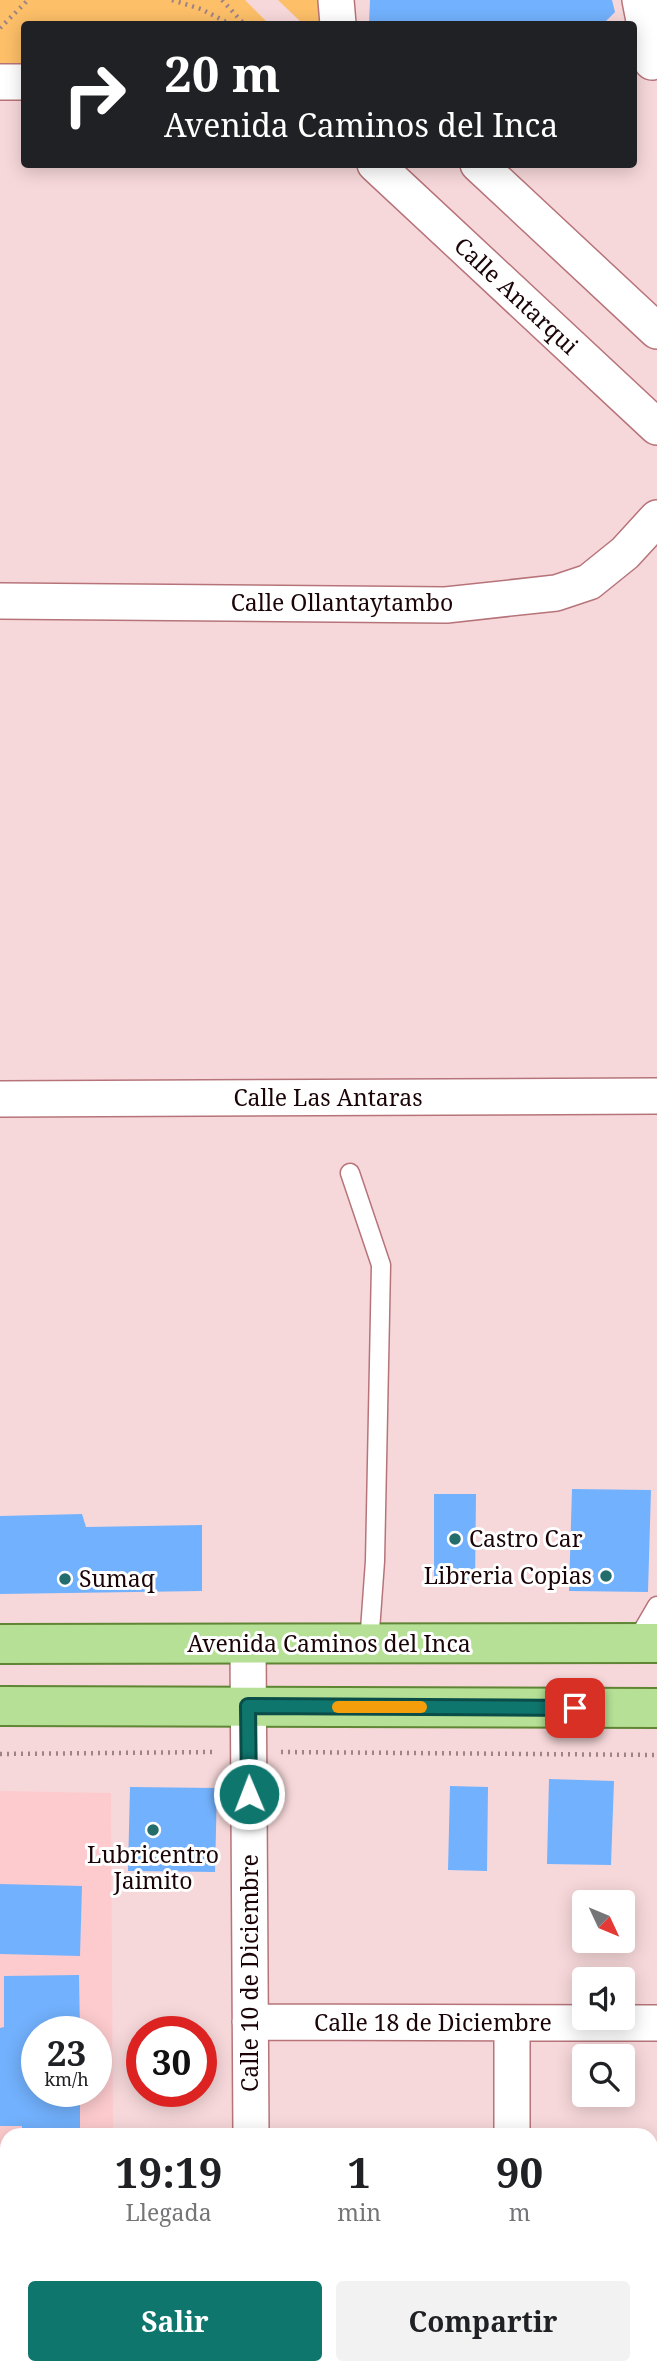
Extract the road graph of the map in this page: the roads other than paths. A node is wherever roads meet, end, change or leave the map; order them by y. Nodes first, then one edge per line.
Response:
1 (336, 0) edge
2 (640, 0) edge
3 (338, 21) edge
4 (647, 62) edge
5 (0, 82) edge
6 (21, 82) edge
7 (379, 168) edge
8 (482, 168) edge
9 (657, 331) edge
10 (657, 427) edge
11 (657, 518) edge
12 (0, 601) edge
13 (657, 1096) edge
14 (0, 1099) edge
15 (350, 1173) dead end
16 (657, 1606) edge
17 (646, 1643) edge
18 (0, 1644) edge
19 (248, 1644) junction
20 (369, 1644) junction
21 (0, 1706) edge
22 (248, 1706) junction
23 (657, 1708) edge
24 (250, 2022) junction
25 (512, 2023) junction
26 (657, 2023) edge
27 (251, 2128) edge
28 (512, 2128) edge

1 - 3 street
2 - 4 street
5 - 6 street
7 - 10 street, Calle Antarqui
8 - 9 street
11 - 12 street, Calle Ollantaytambo
13 - 14 street, Calle Las Antaras
15 - 20 lane
16 - 17 lane
17 - 20 main road, Avenida Caminos del Inca
18 - 19 main road, Avenida Caminos del Inca
19 - 20 main road, Avenida Caminos del Inca
19 - 22 street, Calle 10 de Diciembre
21 - 22 main road
22 - 23 main road
22 - 24 street, Calle 10 de Diciembre
24 - 25 street, Calle 18 de Diciembre
24 - 27 street, Calle 10 de Diciembre
25 - 26 street, Calle 18 de Diciembre
25 - 28 street

